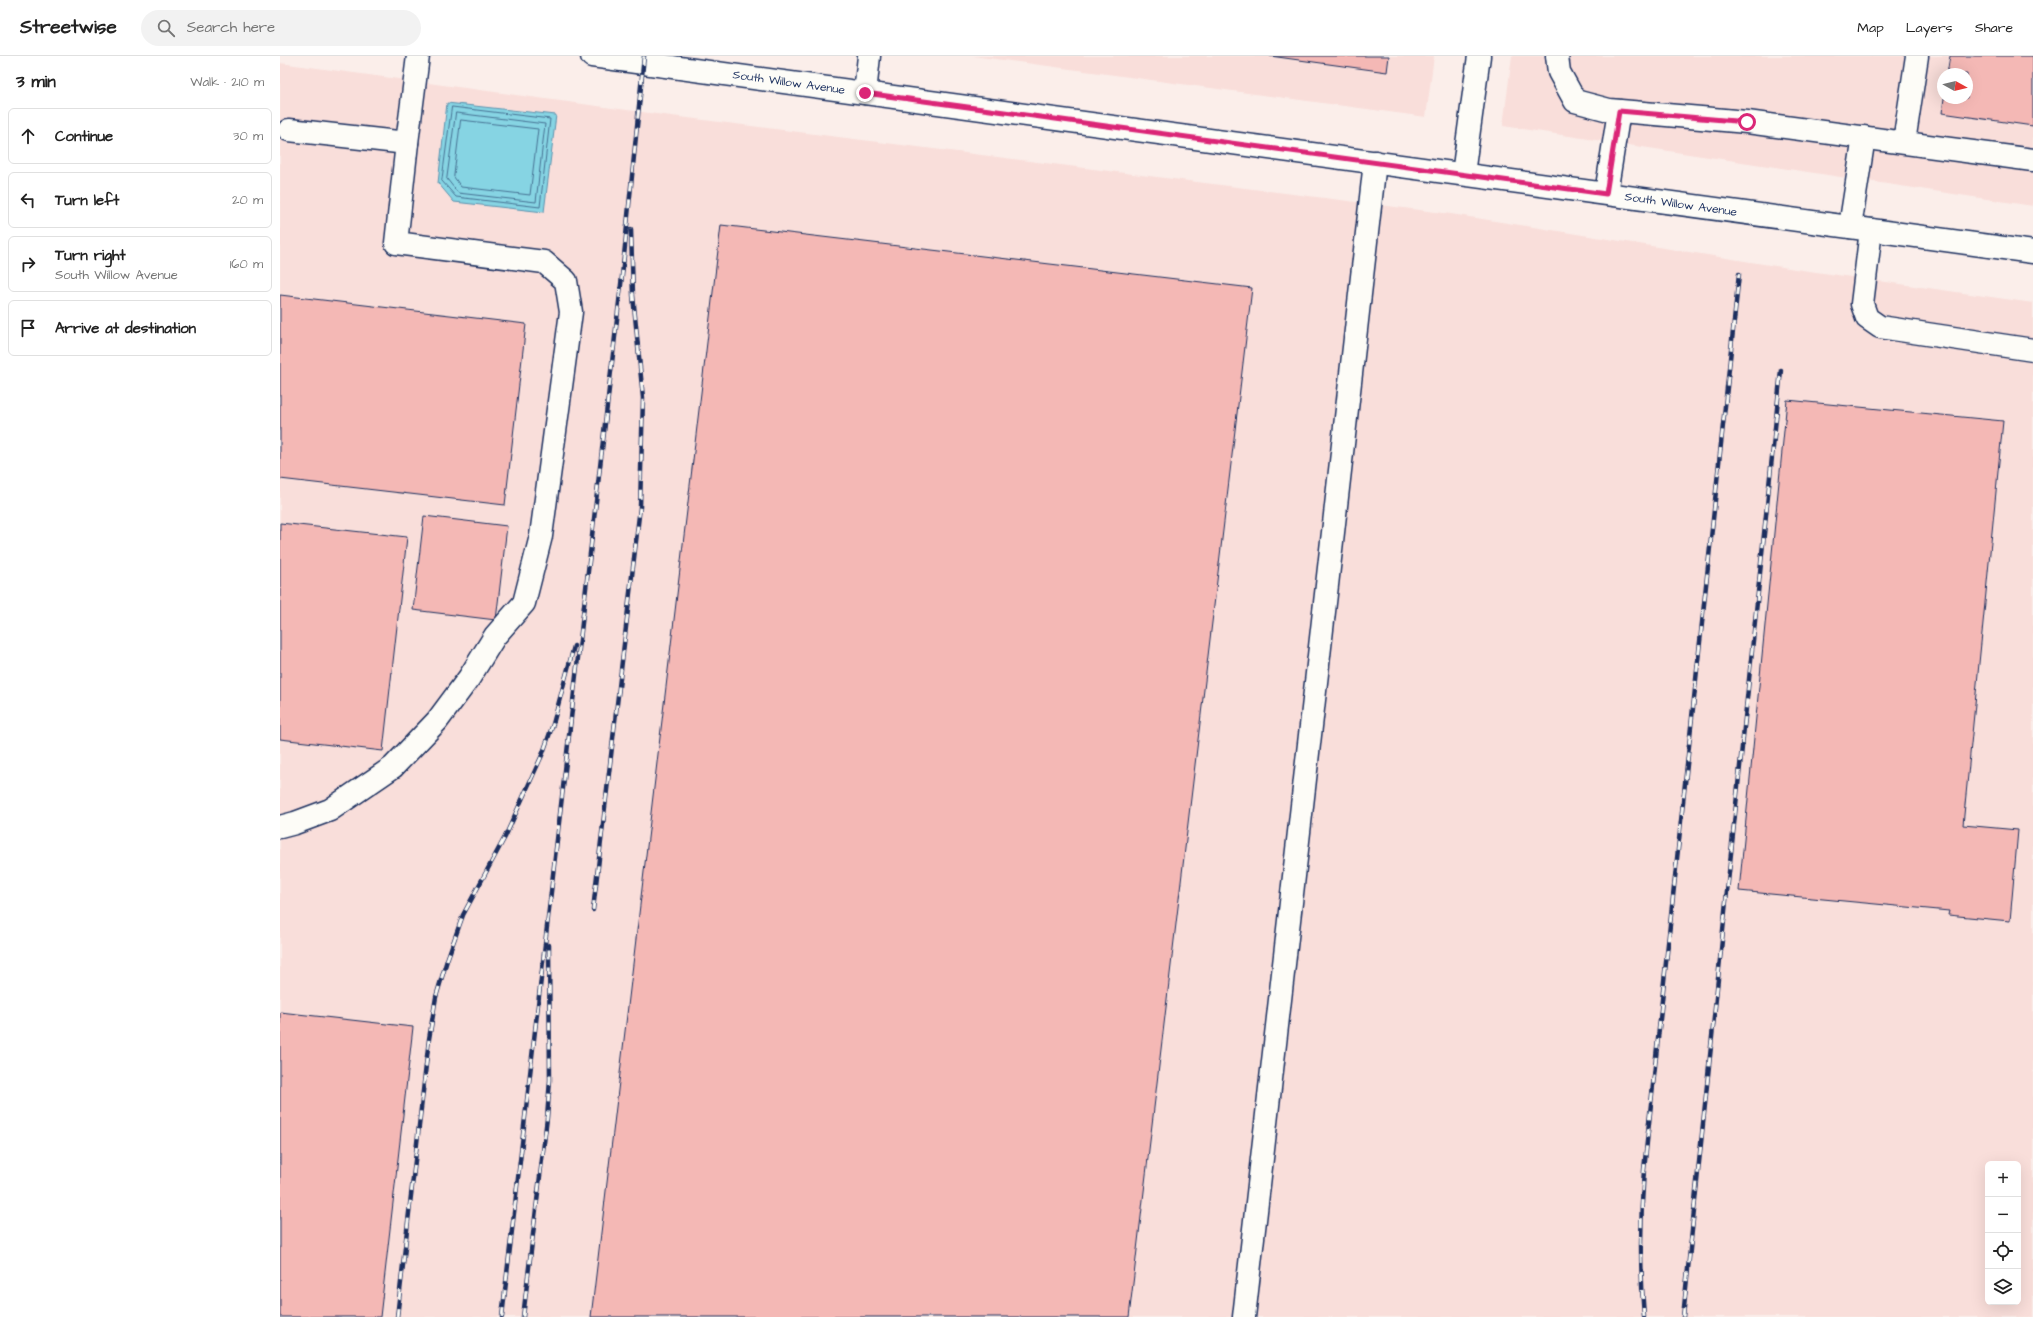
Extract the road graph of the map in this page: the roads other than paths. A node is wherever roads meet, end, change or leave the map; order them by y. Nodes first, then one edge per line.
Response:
1 (418, 56) edge
2 (592, 56) edge
3 (869, 56) edge
4 (1479, 56) edge
5 (1557, 56) edge
6 (1917, 56) edge
7 (865, 93) junction
8 (1619, 111) junction
9 (289, 130) dead end
10 (1864, 137) junction
11 (1904, 142) junction
12 (407, 143) junction
13 (2033, 160) edge
14 (1375, 162) junction
15 (1463, 174) junction
16 (1606, 194) junction
17 (1860, 229) junction
18 (2033, 252) edge
19 (2033, 350) edge
20 (280, 827) edge
21 (1244, 1317) edge

1 - 12 street
2 - 7 street, South Willow Avenue
3 - 7 street
4 - 15 street
5 - 8 street
6 - 11 street
7 - 14 street, South Willow Avenue
8 - 10 street
8 - 16 street
9 - 12 street
10 - 11 street
10 - 17 street
11 - 13 street
12 - 20 street
14 - 15 street, South Willow Avenue
14 - 21 street
15 - 16 street, South Willow Avenue
16 - 17 street, South Willow Avenue
17 - 18 street, South Willow Avenue
17 - 19 street

